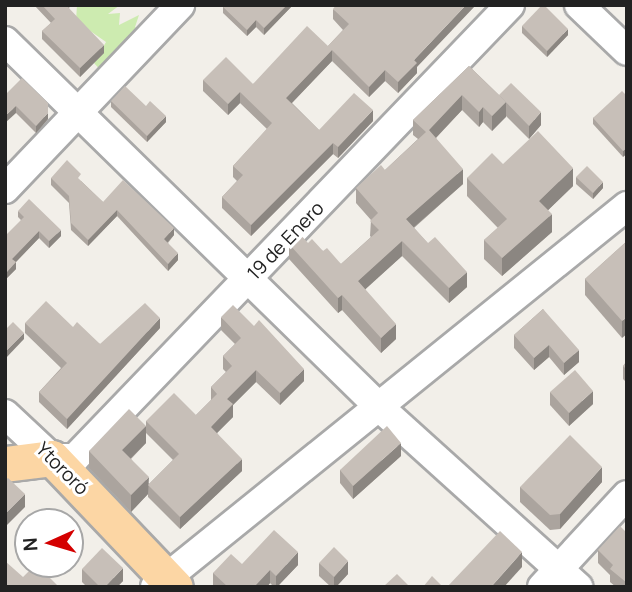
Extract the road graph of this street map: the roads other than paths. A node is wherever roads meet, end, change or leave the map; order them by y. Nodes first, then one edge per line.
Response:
1 (180, 5) edge
2 (510, 5) edge
3 (579, 5) edge
4 (5, 41) edge
5 (627, 51) edge
6 (78, 113) junction
7 (5, 189) edge
8 (627, 206) edge
9 (249, 279) junction
10 (378, 406) junction
11 (5, 414) edge
12 (52, 458) junction
13 (5, 464) edge
14 (627, 495) edge
15 (560, 581) edge
16 (165, 583) edge

1 - 6 street
2 - 9 street, 19 de Enero
3 - 5 street
4 - 6 street
6 - 7 street
6 - 9 street
8 - 10 street
9 - 10 street
9 - 12 street, 19 de Enero
10 - 15 street
10 - 16 street
11 - 12 street, Ytororó
12 - 13 main road
12 - 16 main road, Ytororó
14 - 15 street

